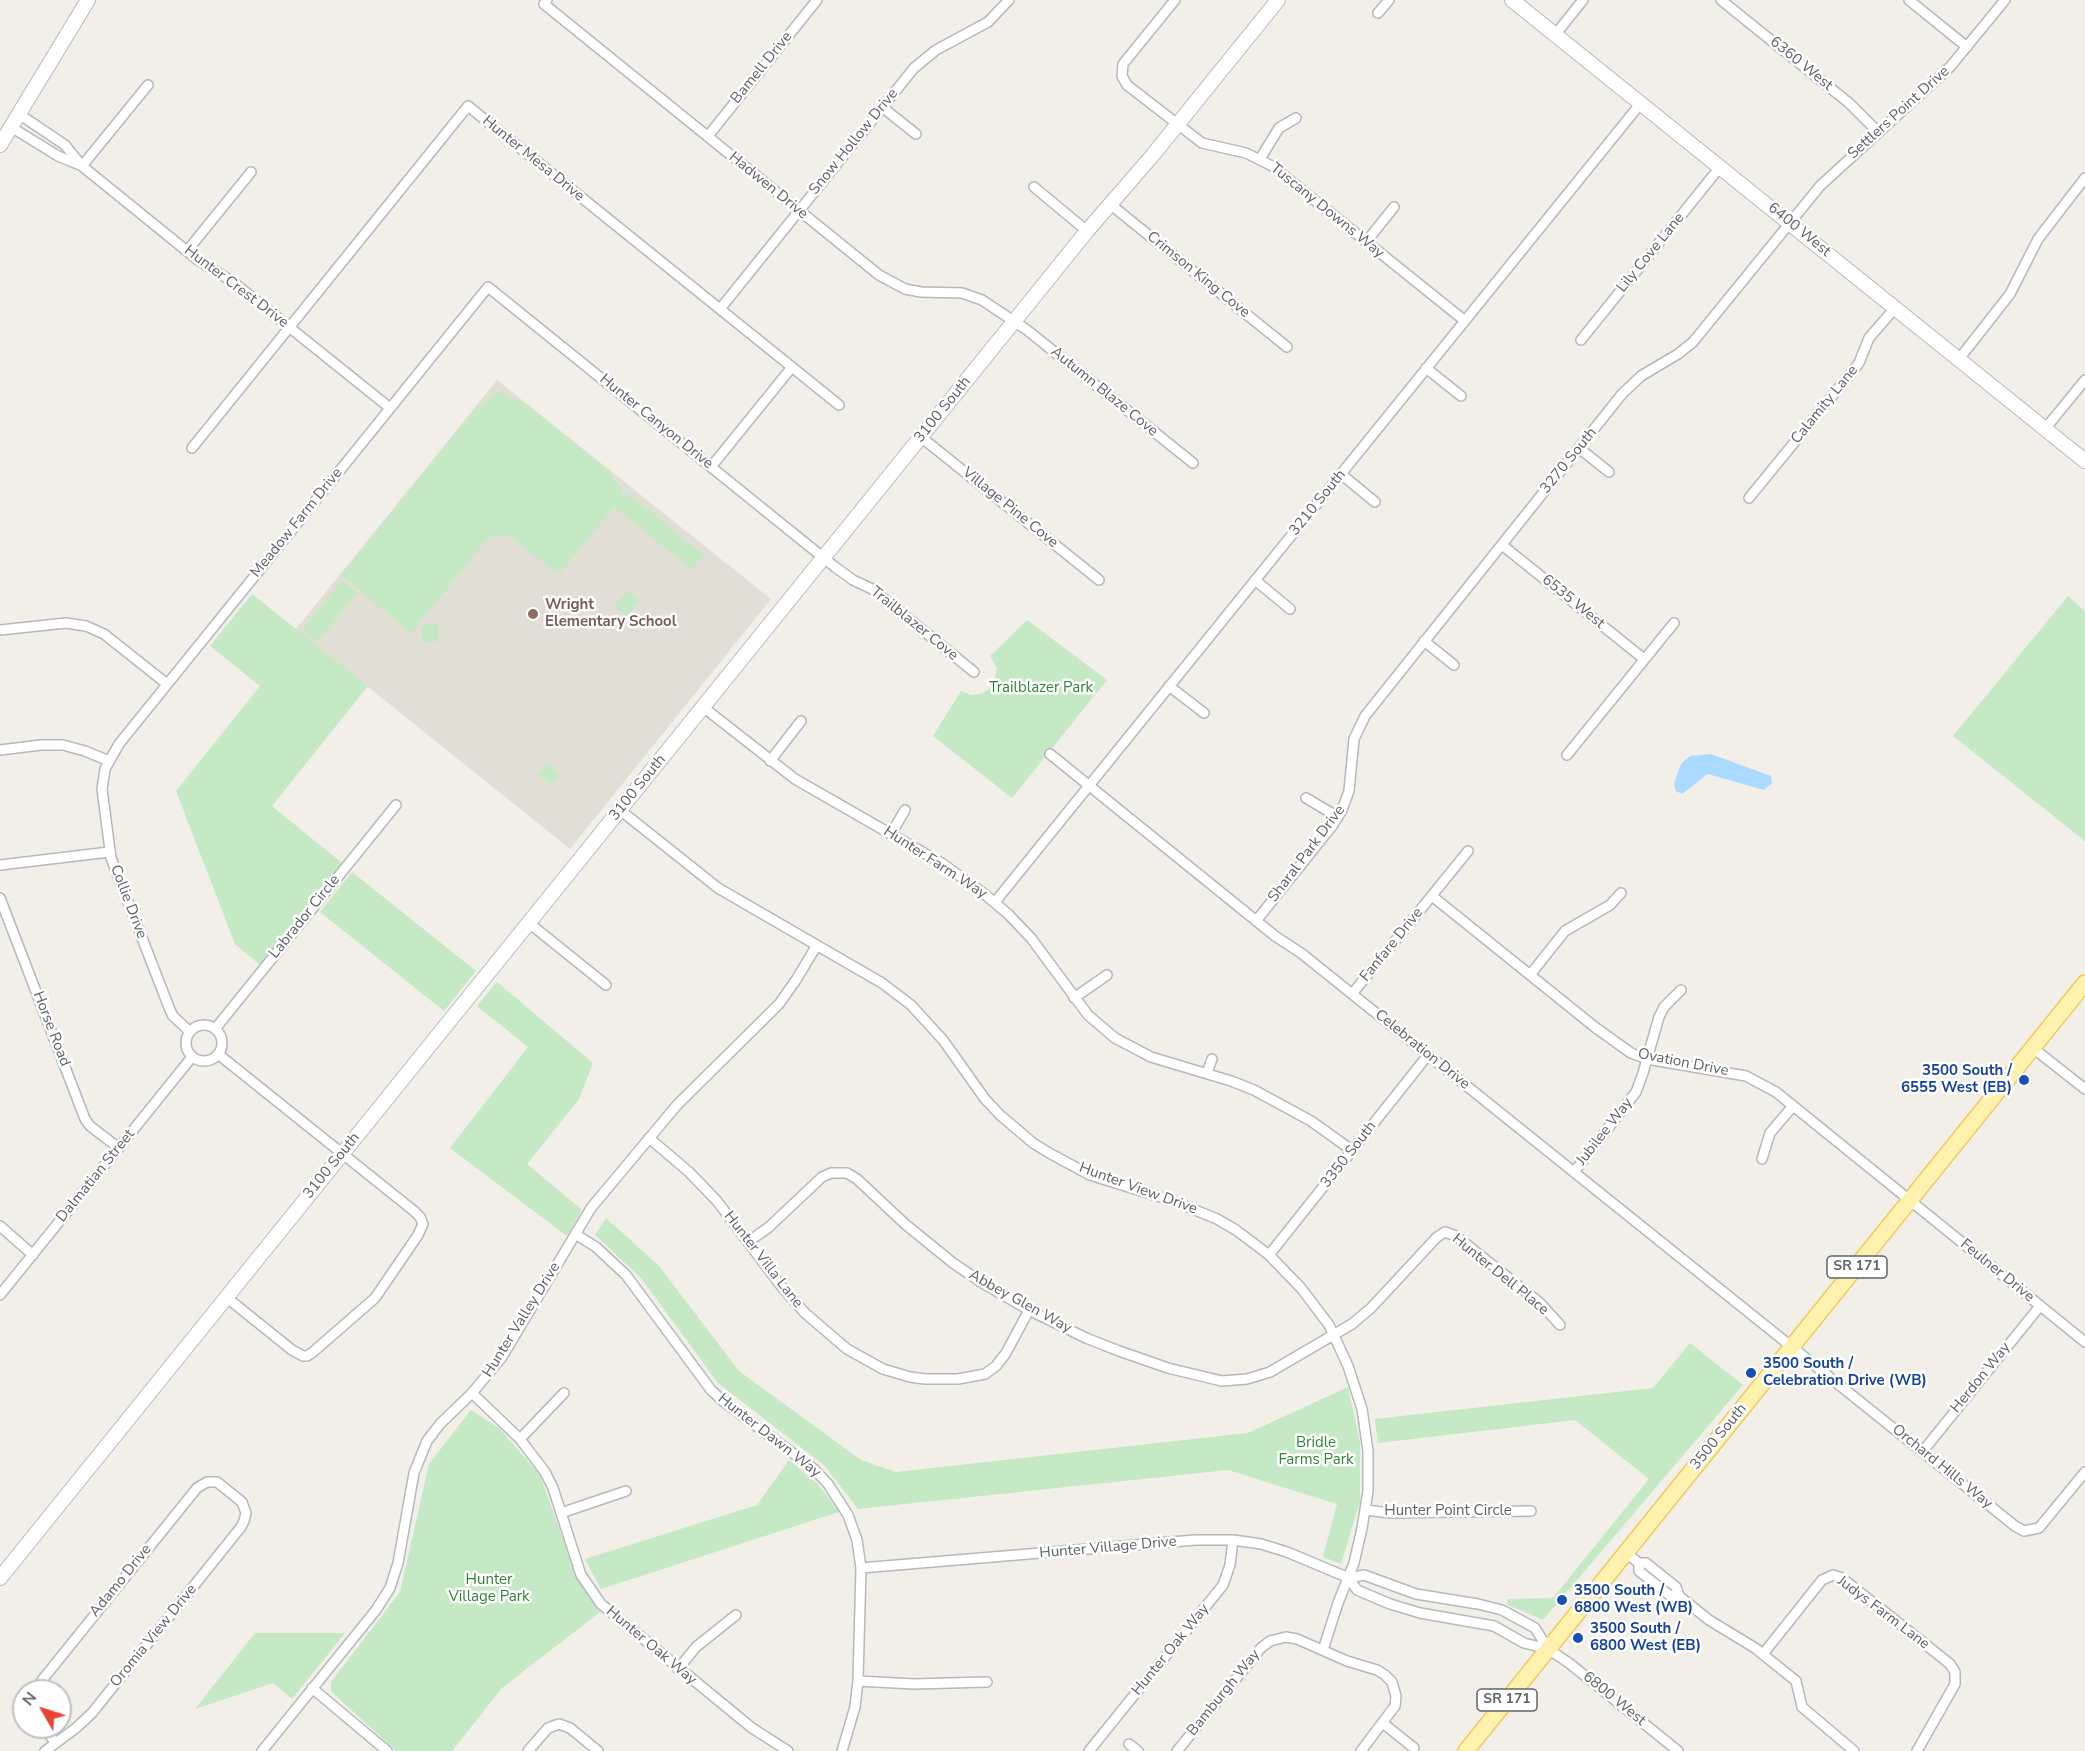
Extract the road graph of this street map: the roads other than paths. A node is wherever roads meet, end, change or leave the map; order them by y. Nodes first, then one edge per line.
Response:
1 (88, 0) edge
2 (817, 0) edge
3 (1009, 0) edge
4 (1175, 0) edge
5 (1278, 0) edge
6 (1389, 0) edge
7 (1512, 0) edge
8 (1583, 0) edge
9 (1721, 0) edge
10 (1909, 0) edge
11 (2005, 0) edge
12 (545, 2) edge
13 (1378, 13) dead end
14 (1555, 35) junction
15 (1967, 47) junction
16 (148, 84) dead end
17 (1641, 103) junction
18 (882, 107) junction
19 (19, 114) junction
20 (1296, 118) dead end
21 (1177, 125) junction
22 (11, 127) junction
23 (1878, 132) junction
24 (916, 135) dead end
25 (708, 136) junction
26 (0, 145) edge
27 (1260, 159) junction
28 (82, 166) junction
29 (1720, 167) junction
30 (251, 172) dead end
31 (2085, 178) edge
32 (1034, 187) dead end
33 (1110, 204) junction
34 (1394, 207) dead end
35 (799, 211) junction
36 (1789, 223) junction
37 (1087, 231) junction
38 (1366, 242) junction
39 (187, 251) junction
40 (488, 287) joint
41 (1895, 308) junction
42 (720, 309) junction
43 (1465, 321) junction
44 (1014, 322) junction
45 (290, 327) junction
46 (1581, 340) dead end
47 (1287, 347) dead end
48 (1959, 359) junction
49 (792, 367) junction
50 (1426, 368) junction
51 (2085, 380) edge
52 (1461, 396) dead end
53 (839, 405) dead end
54 (390, 408) junction
55 (2045, 429) junction
56 (921, 437) junction
57 (192, 448) dead end
58 (1579, 448) junction
59 (2085, 461) edge
60 (1193, 463) dead end
61 (711, 467) junction
62 (1609, 472) dead end
63 (1341, 474) junction
64 (1749, 498) dead end
65 (1375, 502) dead end
66 (1502, 544) junction
67 (824, 558) junction
68 (1099, 580) dead end
69 (1255, 580) junction
70 (1290, 609) dead end
71 (1674, 623) dead end
72 (0, 630) edge
73 (1424, 642) junction
74 (1644, 659) junction
75 (1454, 665) dead end
76 (974, 672) dead end
77 (167, 684) junction
78 (1170, 686) junction
79 (703, 707) junction
80 (1204, 713) dead end
81 (1365, 716) joint
82 (801, 721) dead end
83 (0, 750) edge
84 (1050, 754) dead end
85 (1567, 755) dead end
86 (109, 761) junction
87 (770, 761) junction
88 (1089, 786) junction
89 (1306, 798) dead end
90 (396, 805) dead end
91 (620, 810) junction
92 (905, 810) dead end
93 (1338, 817) junction
94 (891, 834) junction
95 (1468, 851) dead end
96 (109, 852) junction
97 (0, 865) edge
98 (1621, 894) dead end
99 (1432, 896) junction
100 (0, 898) edge
101 (995, 902) junction
102 (1256, 921) junction
103 (529, 923) junction
104 (817, 945) junction
105 (1107, 975) dead end
106 (1530, 975) junction
107 (2085, 983) edge
108 (606, 985) dead end
109 (1681, 990) dead end
110 (1352, 994) junction
111 (1074, 998) junction
112 (215, 1029) junction
113 (190, 1032) junction
114 (2033, 1048) junction
115 (218, 1054) junction
116 (1428, 1055) junction
117 (192, 1057) junction
118 (1212, 1059) dead end
119 (1647, 1059) junction
120 (1207, 1073) junction
121 (2085, 1089) edge
122 (1793, 1106) junction
123 (649, 1138) junction
124 (119, 1148) junction
125 (1353, 1151) junction
126 (343, 1154) junction
127 (1762, 1159) dead end
128 (1574, 1172) junction
129 (1910, 1201) junction
130 (0, 1226) edge
131 (575, 1234) junction
132 (748, 1242) junction
133 (33, 1255) junction
134 (1269, 1255) junction
135 (0, 1295) edge
136 (226, 1298) junction
137 (2040, 1306) junction
138 (1029, 1310) junction
139 (1560, 1325) dead end
140 (1334, 1335) junction
141 (2085, 1342) edge
142 (1792, 1347) junction
143 (472, 1393) junction
144 (564, 1393) dead end
145 (520, 1439) junction
146 (1923, 1451) junction
147 (2085, 1472) edge
148 (214, 1482) joint
149 (626, 1491) dead end
150 (1366, 1510) junction
151 (1531, 1511) dead end
152 (561, 1513) junction
153 (1233, 1540) junction
154 (1626, 1553) junction
155 (861, 1568) junction
156 (0, 1578) edge
157 (1349, 1578) junction
158 (736, 1615) dead end
159 (1548, 1649) junction
160 (1323, 1650) junction
161 (1763, 1654) junction
162 (678, 1669) junction
163 (42, 1679) edge
164 (858, 1681) junction
165 (987, 1682) dead end
166 (312, 1688) junction
167 (1384, 1724) junction
168 (53, 1739) edge
169 (56, 1743) junction
170 (1129, 1744) dead end
171 (1414, 1748) dead end
172 (45, 1751) edge
173 (262, 1751) edge
174 (387, 1751) edge
175 (528, 1751) edge
176 (598, 1751) edge
177 (788, 1751) edge
178 (842, 1751) edge
179 (1089, 1751) edge
180 (1138, 1751) edge
181 (1177, 1751) edge
182 (1362, 1751) edge
183 (1466, 1751) edge
184 (1678, 1751) edge
185 (1854, 1751) edge
186 (1917, 1751) edge

1 - 19 main road
2 - 25 street, Bamell Drive
3 - 18 street, Snow Hollow Drive
4 - 21 street, Tuscany Downs Way
5 - 21 main road, 3100 South
6 - 13 street
7 - 14 main road, 6400 West
8 - 14 street
9 - 23 street, 6360 West
10 - 15 street
11 - 15 street, Settlers Point Drive
12 - 25 street, Hadwen Drive
14 - 17 main road, 6400 West
15 - 23 street, Settlers Point Drive
16 - 28 street
17 - 29 main road, 6400 West
17 - 43 street, 3210 South
18 - 24 street
18 - 35 street, Snow Hollow Drive
19 - 22 main road
19 - 28 street, Hunter Crest Drive
20 - 27 street
21 - 27 street, Tuscany Downs Way
21 - 33 main road, 3100 South
22 - 26 main road
22 - 28 street, Hunter Crest Drive
23 - 36 street, Settlers Point Drive
25 - 35 street, Hadwen Drive
27 - 38 street, Tuscany Downs Way
28 - 39 street, Hunter Crest Drive
29 - 36 main road, 6400 West
29 - 46 street, Lily Cove Lane
30 - 39 street
31 - 48 street
32 - 37 street
33 - 37 main road, 3100 South
33 - 47 street, Crimson King Cove
34 - 38 street
35 - 42 street, Snow Hollow Drive
35 - 44 street, Hadwen Drive
36 - 41 main road, 6400 West
36 - 58 street, 3270 South
37 - 44 main road, 3100 South
38 - 43 street, Tuscany Downs Way
39 - 45 street, Hunter Crest Drive
40 - 54 street, Meadow Farm Drive
40 - 61 street, Hunter Canyon Drive
41 - 48 main road, 6400 West
41 - 64 street, Calamity Lane
42 - 45 street, Hunter Mesa Drive
42 - 49 street, Hunter Mesa Drive
43 - 50 street, 3210 South
44 - 56 main road, 3100 South
44 - 60 street, Autumn Blaze Cove
45 - 54 street, Hunter Crest Drive
45 - 57 street
48 - 55 main road, 6400 West
49 - 53 street, Hunter Mesa Drive
49 - 61 street
50 - 52 street
50 - 63 street, 3210 South
51 - 55 street
54 - 77 street, Meadow Farm Drive
55 - 59 main road, 6400 West
56 - 67 main road, 3100 South
56 - 68 street, Village Pine Cove
58 - 62 street
58 - 66 street, 3270 South
61 - 67 street, Hunter Canyon Drive
63 - 65 street
63 - 69 street, 3210 South
66 - 73 street, 3270 South
66 - 74 street, 6535 West
67 - 76 street, Trailblazer Cove
67 - 79 main road, 3100 South
69 - 70 street
69 - 78 street, 3210 South
71 - 74 street
72 - 77 street
73 - 75 street
73 - 81 street, 3270 South
74 - 85 street
77 - 86 street, Meadow Farm Drive
78 - 80 street
78 - 88 street, 3210 South
79 - 87 street, Hunter Farm Way
79 - 91 main road, 3100 South
81 - 93 street, Sharal Park Drive
82 - 87 street
83 - 86 street
84 - 88 street, Celebration Drive
86 - 96 street, Collie Drive
87 - 94 street, Hunter Farm Way
88 - 101 street, 3210 South
88 - 102 street, Celebration Drive
89 - 93 street
90 - 112 street, Labrador Circle
91 - 103 main road, 3100 South
91 - 104 street, Hunter View Drive
92 - 94 street
93 - 102 street, Sharal Park Drive
94 - 101 street, Hunter Farm Way
95 - 99 street, Fanfare Drive
96 - 97 street
96 - 113 street, Collie Drive
98 - 106 street
99 - 106 street, Ovation Drive
99 - 110 street, Fanfare Drive
100 - 124 street, Horse Road
101 - 111 street, Hunter Farm Way
102 - 110 street, Celebration Drive
103 - 108 street
103 - 126 main road, 3100 South
104 - 123 street, Hunter Valley Drive
104 - 134 street, Hunter View Drive
105 - 111 street
106 - 119 street, Ovation Drive
107 - 114 main road, 3500 South / SR 171
109 - 119 street, Jubilee Way
110 - 116 street, Celebration Drive
111 - 120 street, Hunter Farm Way
112 - 113 street
112 - 115 street
113 - 117 street
114 - 121 street
114 - 129 main road, 3500 South / SR 171
115 - 117 street
115 - 126 street
116 - 125 street, 3350 South
116 - 128 street, Celebration Drive
117 - 124 street, Dalmatian Street
118 - 120 street
119 - 122 street, Ovation Drive
119 - 128 street, Jubilee Way
120 - 125 street, Hunter Farm Way
122 - 127 street
122 - 129 street, Ovation Drive
123 - 131 street, Hunter Valley Drive
123 - 132 street, Hunter Villa Lane
124 - 133 street, Dalmatian Street
125 - 134 street, 3350 South
126 - 136 main road, 3100 South
126 - 136 street
128 - 142 street, Celebration Drive
129 - 137 street, Feulner Drive
129 - 142 main road, 3500 South / SR 171
130 - 133 street
131 - 143 street, Hunter Valley Drive
131 - 155 street, Hunter Dawn Way
132 - 138 street, Abbey Glen Way
132 - 138 street, Hunter Villa Lane
133 - 135 street, Dalmatian Street
134 - 140 street, Hunter View Drive
136 - 156 main road, 3100 South
137 - 141 street, Feulner Drive
137 - 146 street, Herdon Way
138 - 140 street, Abbey Glen Way
139 - 140 street, Hunter Dell Place
140 - 150 street, Hunter View Drive
142 - 146 street, Orchard Hills Way
142 - 154 main road, 3500 South / SR 171
143 - 145 street, Hunter Oak Way
143 - 166 street, Hunter Valley Drive
144 - 145 street
145 - 152 street, Hunter Oak Way
146 - 147 street, Orchard Hills Way
148 - 163 street, Adamo Drive
148 - 169 street, Oromia View Drive
149 - 152 street
150 - 151 street, Hunter Point Circle
150 - 157 street, Hunter View Drive
152 - 162 street, Hunter Oak Way
153 - 155 street, Hunter Village Drive
153 - 157 street, Hunter Village Drive
153 - 179 street, Hunter Oak Way
154 - 159 main road, 3500 South / SR 171
154 - 161 street
155 - 164 street, Hunter Dawn Way
157 - 159 street, Hunter Village Drive
157 - 159 street, Hunter Village Drive
157 - 160 street, Hunter View Drive
158 - 162 street
159 - 183 main road, 3500 South / SR 171
159 - 184 street, 6800 West
160 - 167 street, Bamburgh Way
160 - 181 street, Bamburgh Way
161 - 185 street
161 - 186 street, Judys Farm Lane
162 - 177 street, Hunter Oak Way
164 - 165 street
164 - 178 street, Hunter Dawn Way
166 - 173 street, Hunter Valley Drive
166 - 174 street
167 - 171 street
167 - 182 street
168 - 169 street
169 - 172 street, Oromia View Drive
170 - 180 street
175 - 176 street

